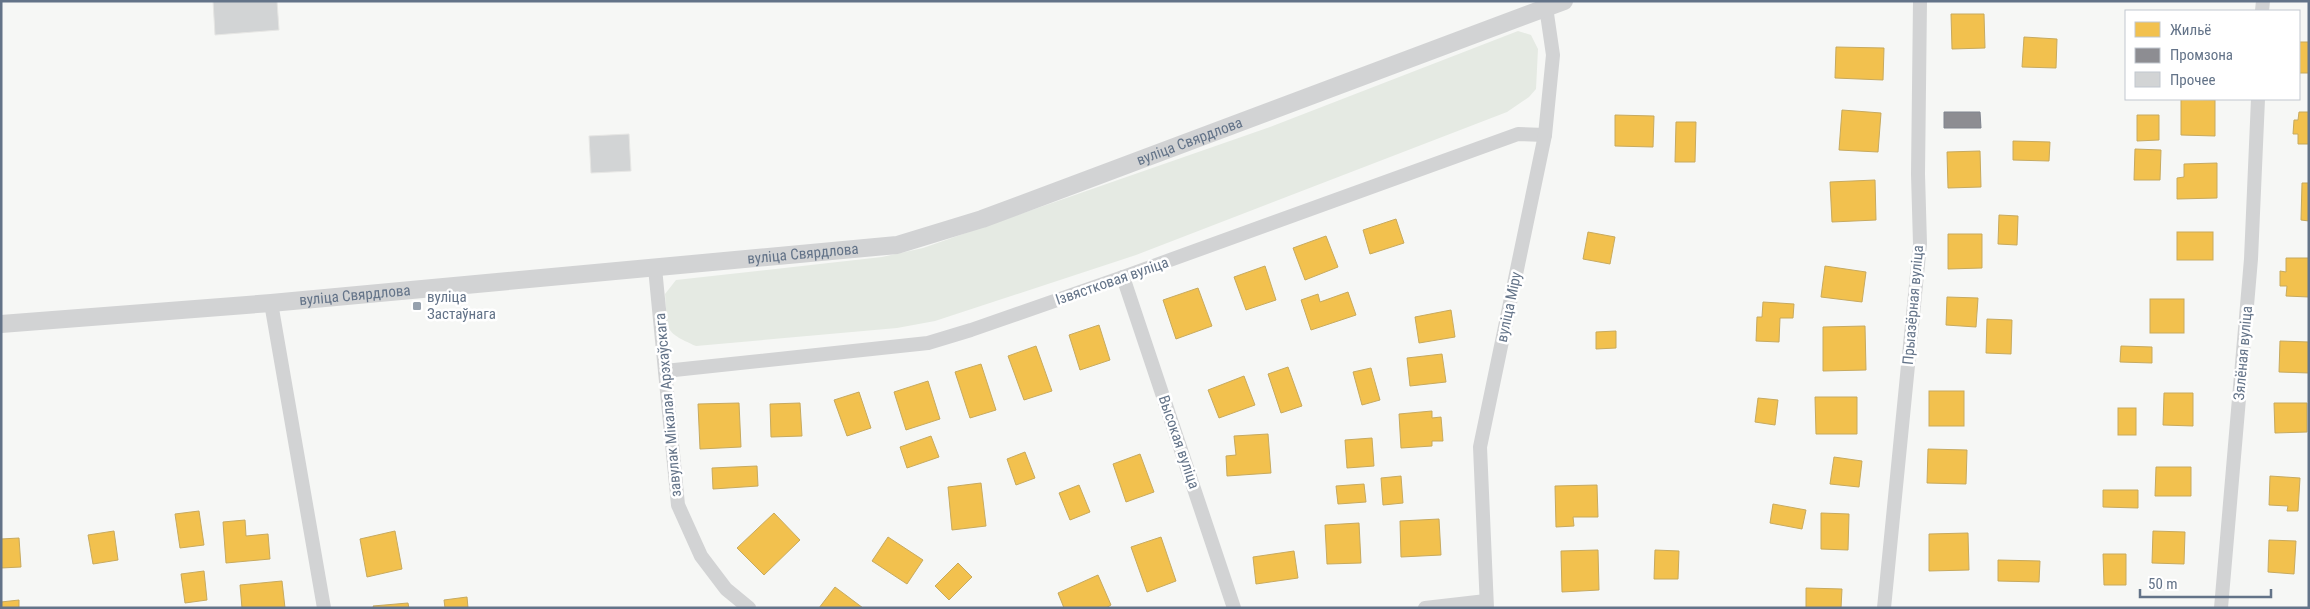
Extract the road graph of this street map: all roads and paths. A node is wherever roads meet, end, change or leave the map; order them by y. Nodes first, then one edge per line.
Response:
1 (1564, 1) edge
2 (1920, 1) edge
3 (1546, 7) junction
4 (2258, 100) edge
5 (1544, 135) junction
6 (655, 268) junction
7 (1123, 277) junction
8 (272, 303) junction
9 (1, 324) edge
10 (665, 371) junction
11 (1486, 604) edge
12 (324, 608) edge
13 (748, 608) edge
14 (1234, 608) edge
15 (1424, 608) edge
16 (1884, 608) edge
17 (2221, 608) edge

1 - 3 street, вуліца Свярдлова
2 - 16 street, Прыазёрная вуліца
3 - 5 street, вуліца Міру
3 - 6 street, вуліца Свярдлова
4 - 17 street, Зялёная вуліца
5 - 7 street, Ізвястковая вуліца
5 - 11 street, вуліца Міру
6 - 8 street, вуліца Свярдлова
6 - 10 street, завулак Мікалая Арэхаўскага
7 - 10 street, Ізвястковая вуліца
7 - 14 street, Высокая вуліца
8 - 9 street, вуліца Свярдлова
8 - 12 street
10 - 13 street, завулак Мікалая Арэхаўскага
11 - 15 street

